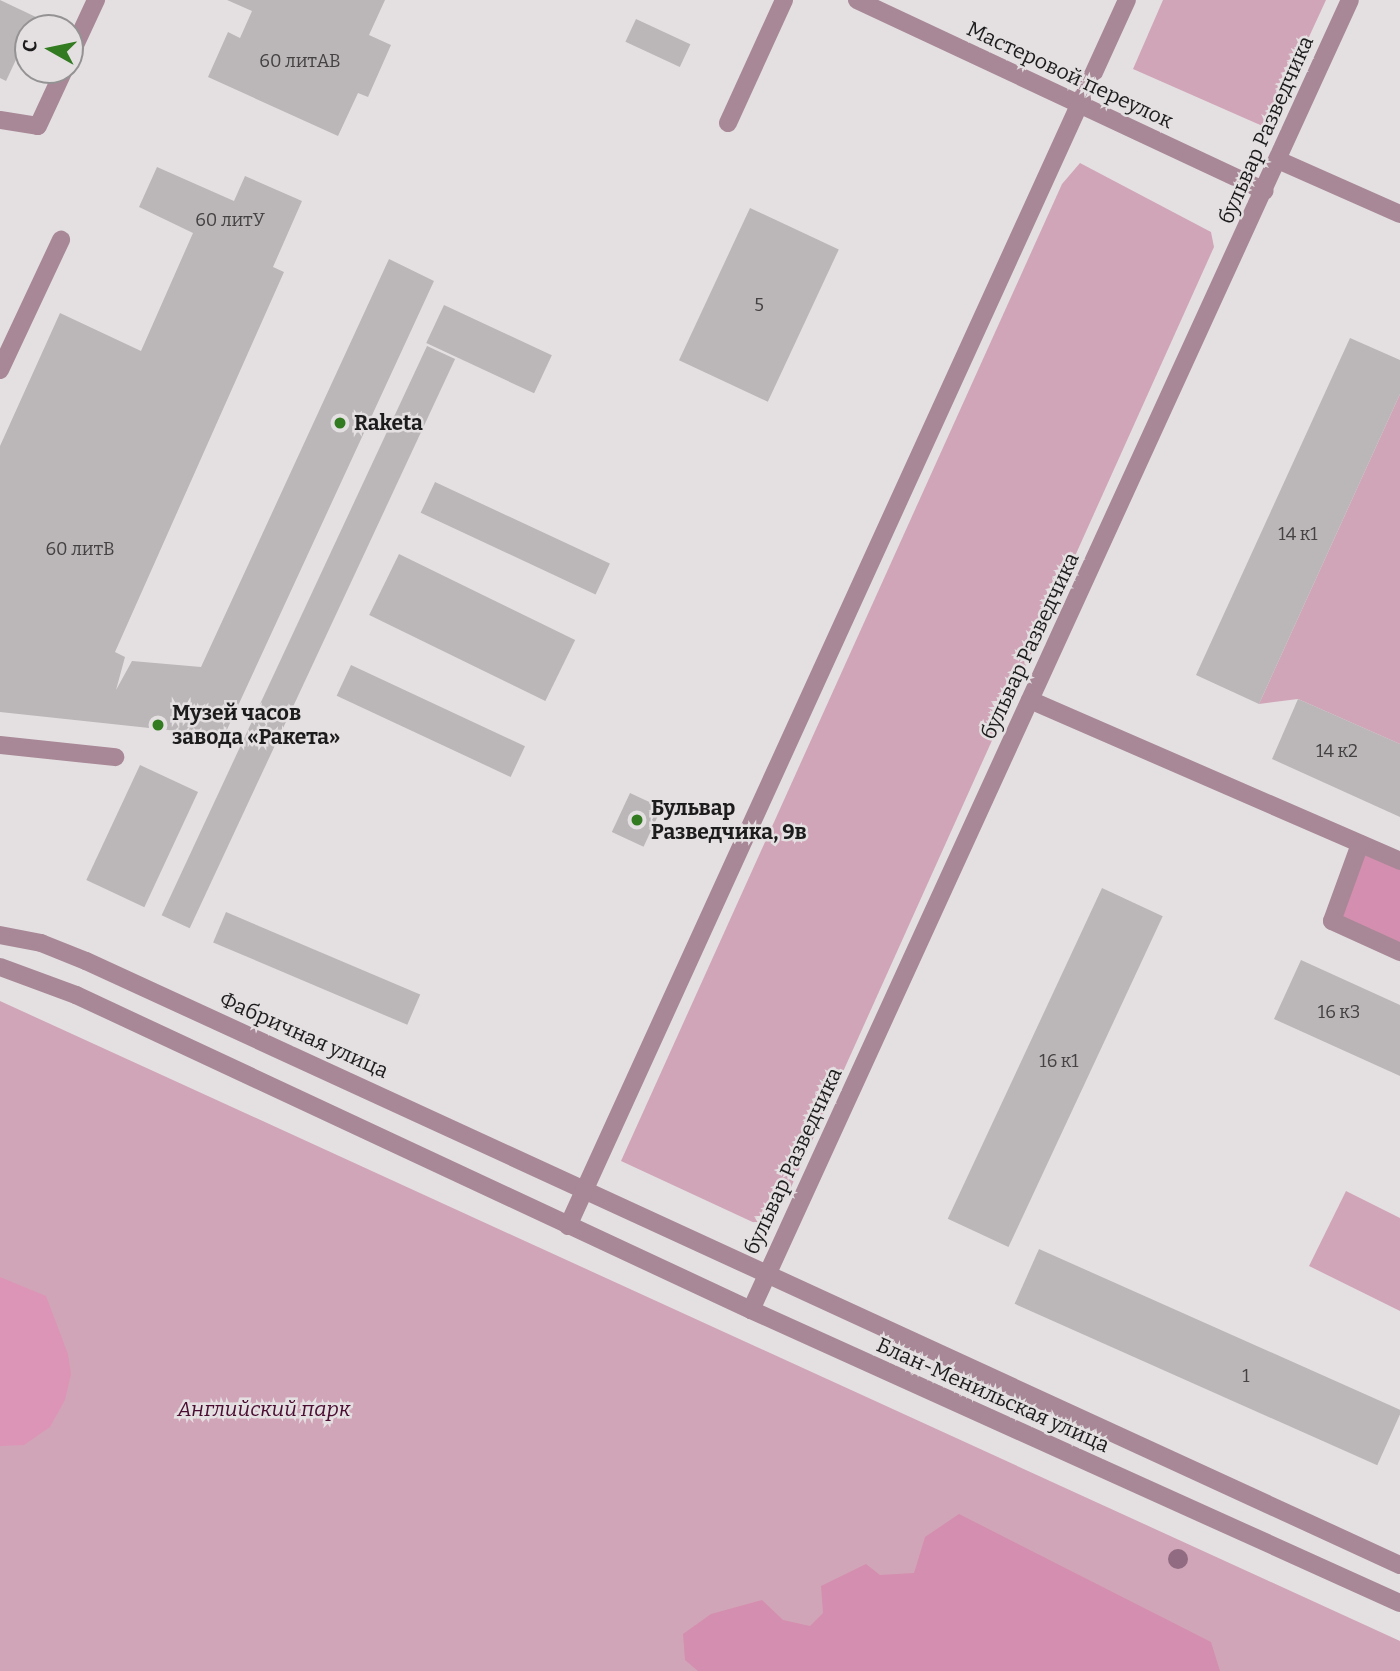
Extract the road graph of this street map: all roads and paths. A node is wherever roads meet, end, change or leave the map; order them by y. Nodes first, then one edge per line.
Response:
1 (96, 0) edge
2 (784, 0) edge
3 (856, 0) edge
4 (1127, 0) edge
5 (1350, 0) edge
6 (84, 26) edge
7 (58, 84) edge
8 (1080, 104) junction
9 (0, 120) edge
10 (728, 123) dead end
11 (1278, 160) junction
12 (1264, 191) junction
13 (1400, 214) edge
14 (61, 240) dead end
15 (0, 370) edge
16 (1030, 699) junction
17 (0, 745) edge
18 (115, 757) dead end
19 (1360, 844) junction
20 (1400, 861) edge
21 (0, 935) edge
22 (1400, 952) edge
23 (0, 967) edge
24 (585, 1188) junction
25 (568, 1226) junction
26 (766, 1276) junction
27 (751, 1310) junction
28 (1400, 1564) edge
29 (1400, 1603) edge

1 - 6 street
2 - 10 street
3 - 8 street, Мастеровой переулок
4 - 8 street
5 - 11 street, бульвар Разведчика
7 - 9 street
8 - 12 street, Мастеровой переулок
8 - 24 street
11 - 12 street, бульвар Разведчика
11 - 13 street
12 - 16 street, бульвар Разведчика
14 - 15 street
16 - 19 street
16 - 26 street, бульвар Разведчика
17 - 18 street
19 - 20 street
19 - 22 street
21 - 24 street, Фабричная улица
23 - 25 street
24 - 25 street
24 - 26 street, Блан-Менильская улица
25 - 27 street, Блан-Менильская улица
26 - 27 street, бульвар Разведчика
26 - 28 street, Блан-Менильская улица
27 - 29 street, Блан-Менильская улица

